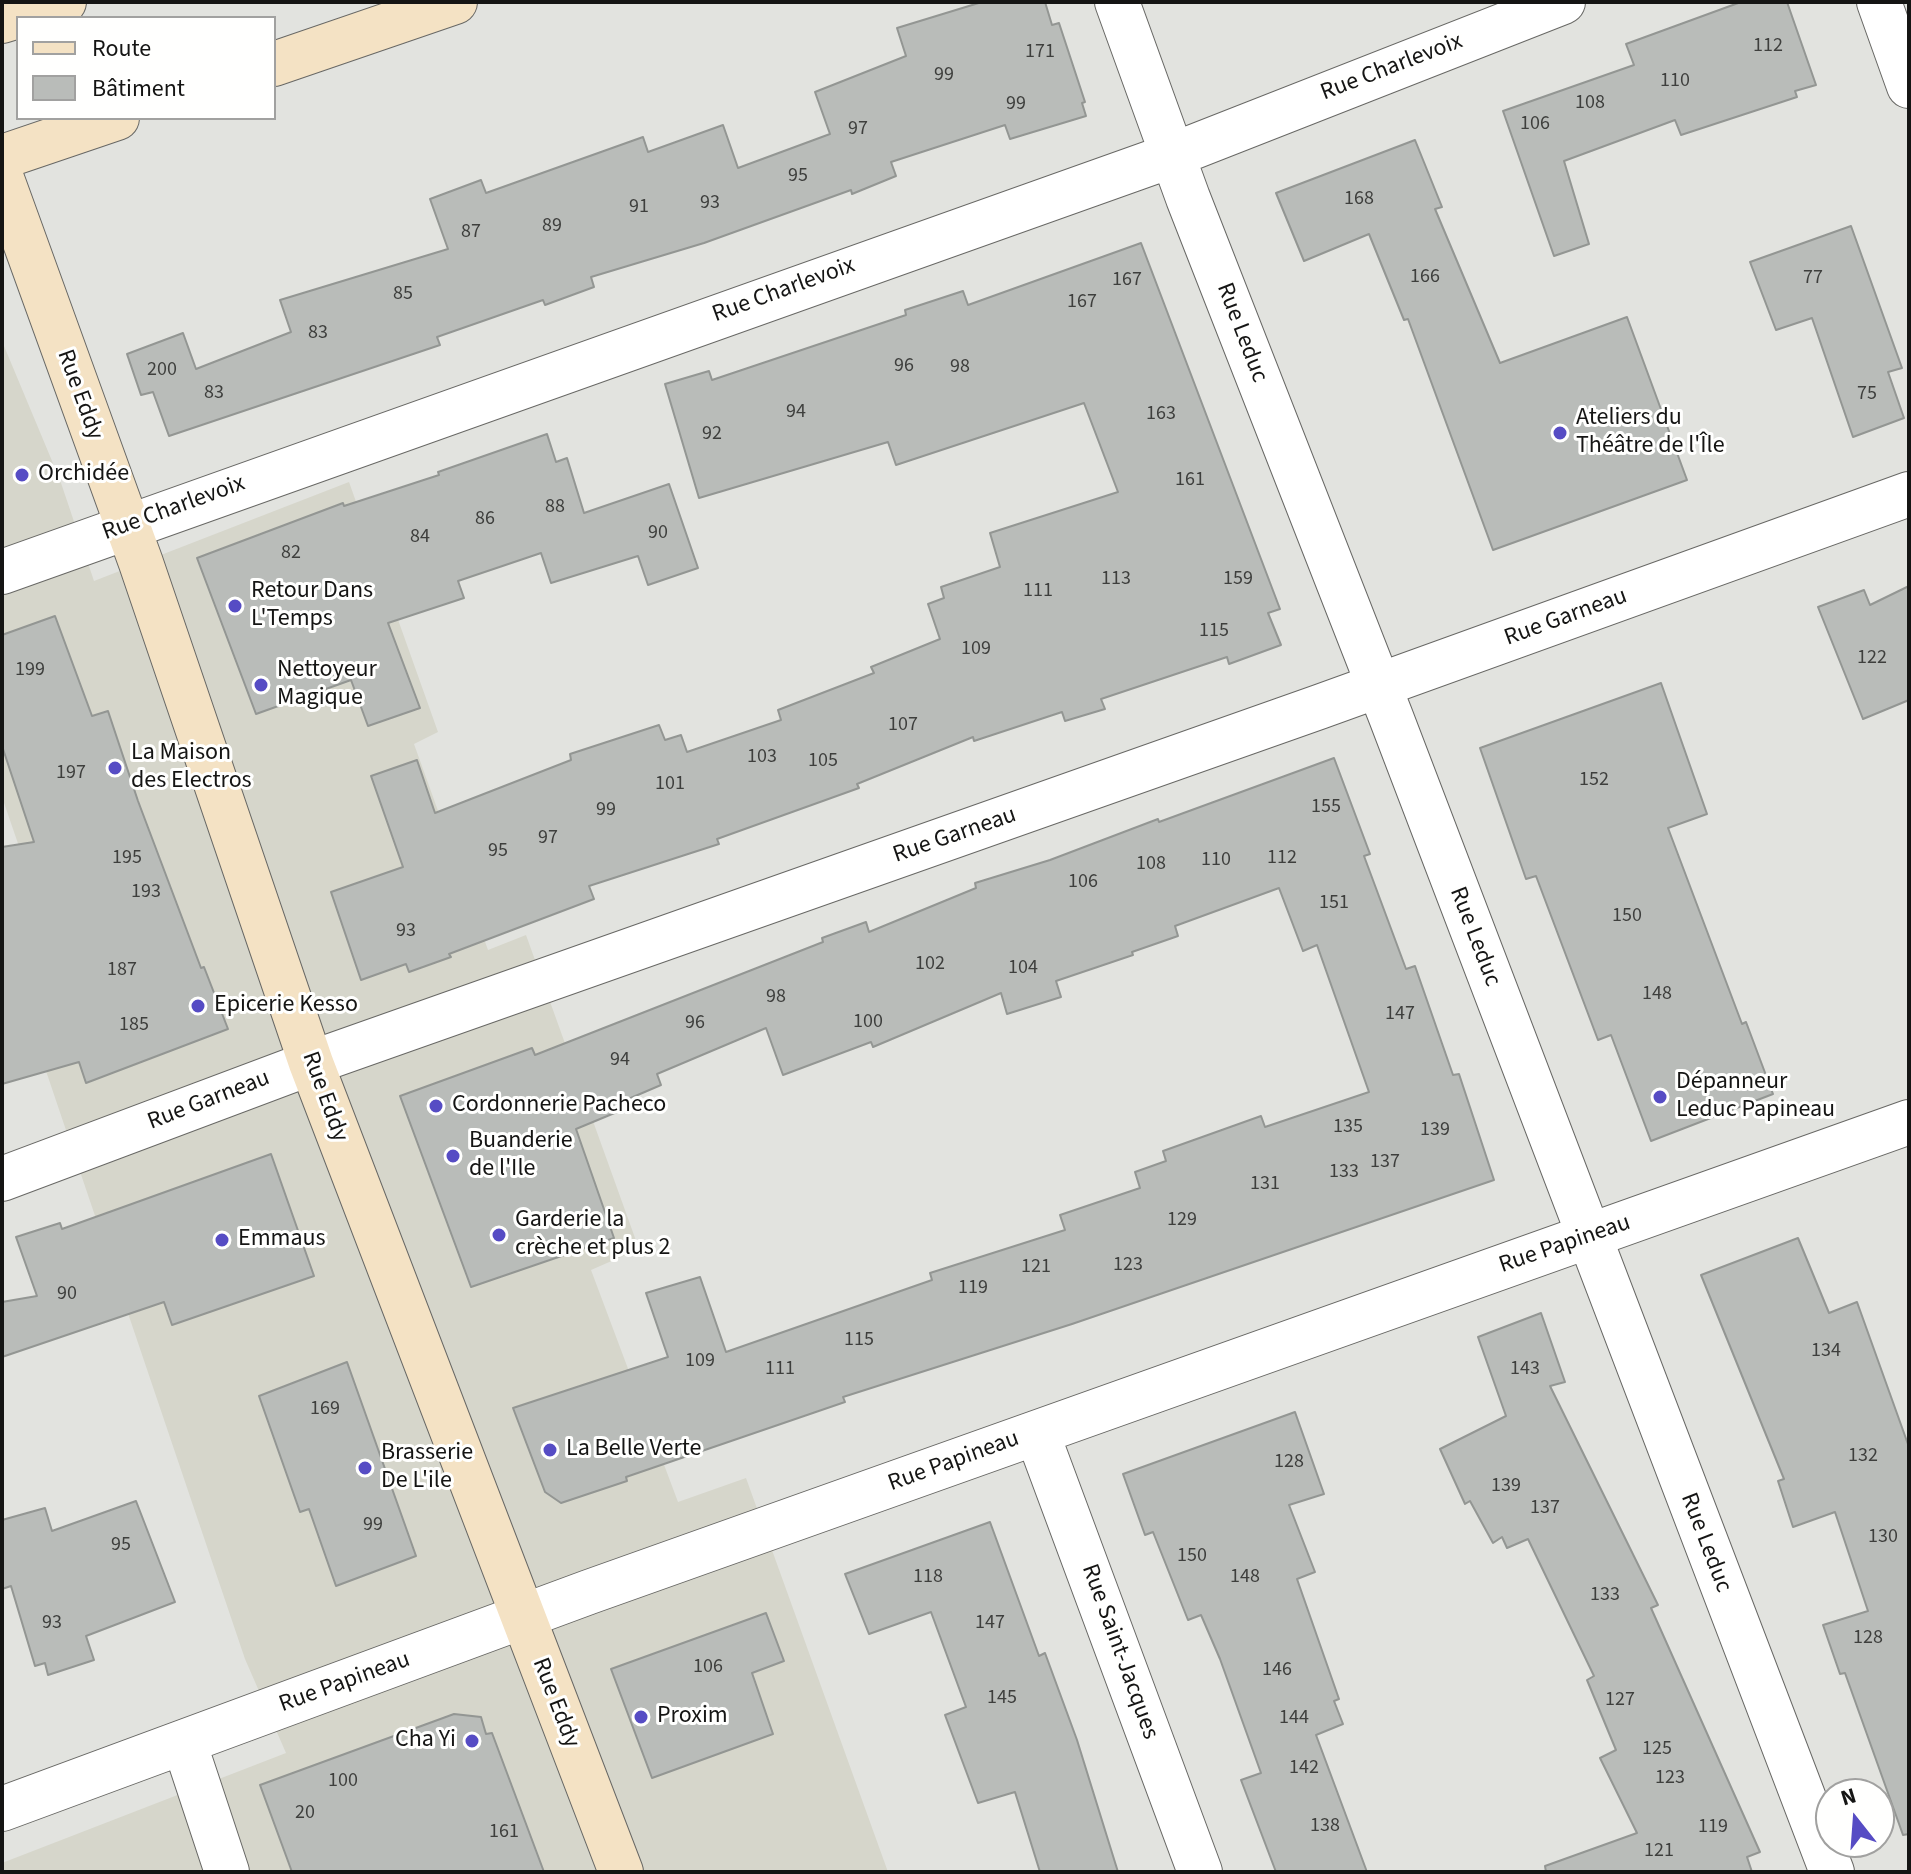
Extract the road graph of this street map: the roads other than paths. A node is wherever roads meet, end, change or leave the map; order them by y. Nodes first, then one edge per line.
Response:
1 (64, 2) edge
2 (455, 2) edge
3 (1117, 2) edge
4 (1563, 2) edge
5 (1879, 2) edge
6 (18, 16) edge
7 (276, 63) edge
8 (1909, 86) edge
9 (111, 120) edge
10 (1173, 155) junction
11 (2, 157) edge
12 (2, 179) edge
13 (1909, 494) edge
14 (127, 526) junction
15 (2, 572) edge
16 (1379, 685) junction
17 (311, 1063) junction
18 (1909, 1122) edge
19 (2, 1179) edge
20 (1588, 1237) junction
21 (1037, 1433) junction
22 (522, 1617) junction
23 (184, 1742) junction
24 (2, 1809) edge
25 (227, 1872) edge
26 (621, 1872) edge
27 (1200, 1872) edge
28 (1832, 1872) edge

1 - 6 main road
2 - 7 main road
3 - 10 street, Rue Leduc
4 - 10 street, Rue Charlevoix
5 - 8 street
9 - 11 main road
10 - 14 street, Rue Charlevoix
10 - 16 street, Rue Leduc
12 - 14 main road, Rue Eddy
13 - 16 street, Rue Garneau
14 - 15 street, Rue Charlevoix
14 - 17 main road, Rue Eddy
16 - 17 street, Rue Garneau
16 - 20 street, Rue Leduc
17 - 19 street, Rue Garneau
17 - 22 main road, Rue Eddy
18 - 20 street, Rue Papineau
20 - 21 street, Rue Papineau
20 - 28 street, Rue Leduc
21 - 22 street, Rue Papineau
21 - 27 street, Rue Saint-Jacques
22 - 23 street, Rue Papineau
22 - 26 main road, Rue Eddy
23 - 24 street, Rue Papineau
23 - 25 street

